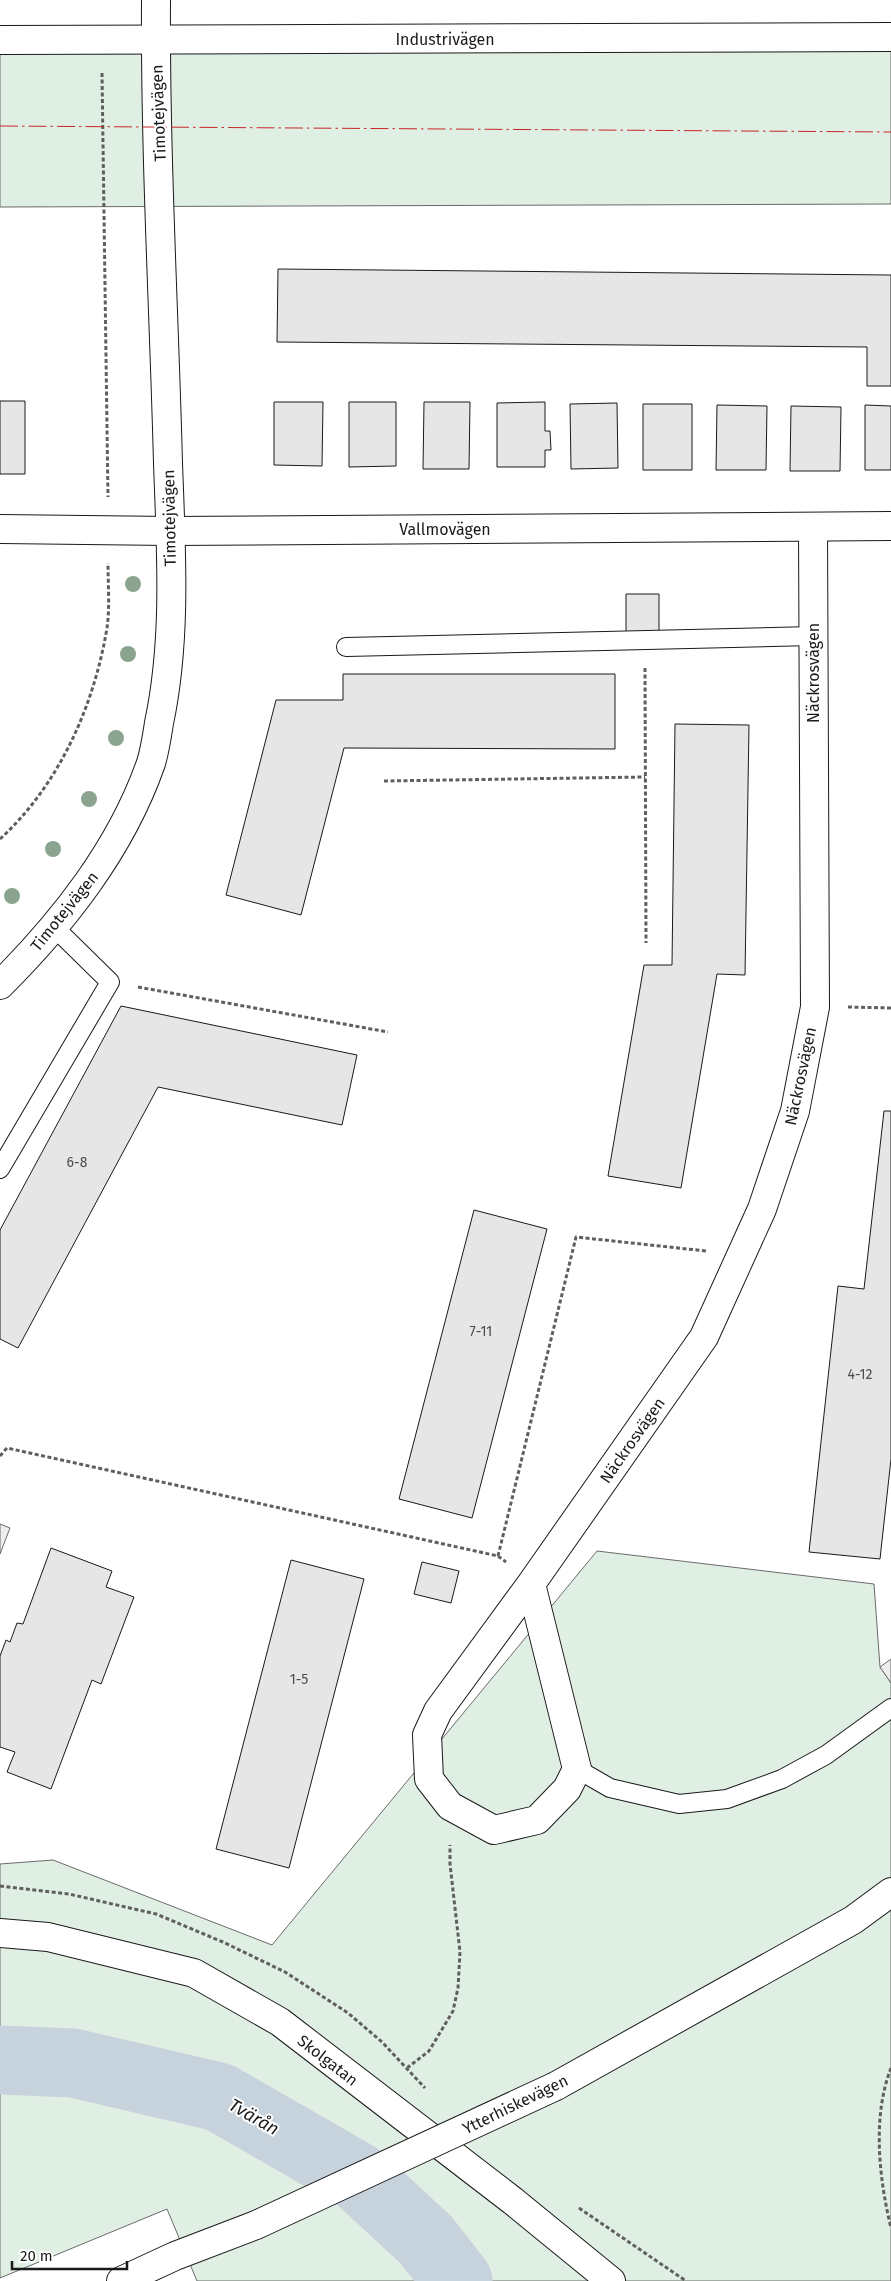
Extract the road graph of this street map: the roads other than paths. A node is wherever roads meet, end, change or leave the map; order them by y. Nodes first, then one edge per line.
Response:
1 (156, 0) edge
2 (891, 37) edge
3 (0, 40) edge
4 (156, 41) junction
5 (891, 526) edge
6 (813, 527) junction
7 (0, 529) edge
8 (170, 531) junction
9 (813, 636) junction
10 (346, 647) dead end
11 (55, 928) junction
12 (0, 985) edge
13 (0, 1169) edge
14 (531, 1584) junction
15 (891, 1708) edge
16 (577, 1769) junction
17 (891, 1892) edge
18 (0, 1933) edge
19 (121, 2281) edge
20 (611, 2281) edge

1 - 4 street, Timotejvägen
2 - 4 street, Industrivägen
3 - 4 street, Industrivägen
4 - 8 street, Timotejvägen
5 - 6 street, Vallmovägen
6 - 8 street, Vallmovägen
6 - 9 street, Näckrosvägen
7 - 8 street, Vallmovägen
8 - 11 street, Timotejvägen
9 - 10 lane
9 - 14 street, Näckrosvägen
11 - 12 street, Timotejvägen
11 - 13 lane
14 - 16 street
14 - 16 street, Näckrosvägen
15 - 16 lane
17 - 19 street, Ytterhiskevägen, bridge
18 - 20 street, Skolgatan

